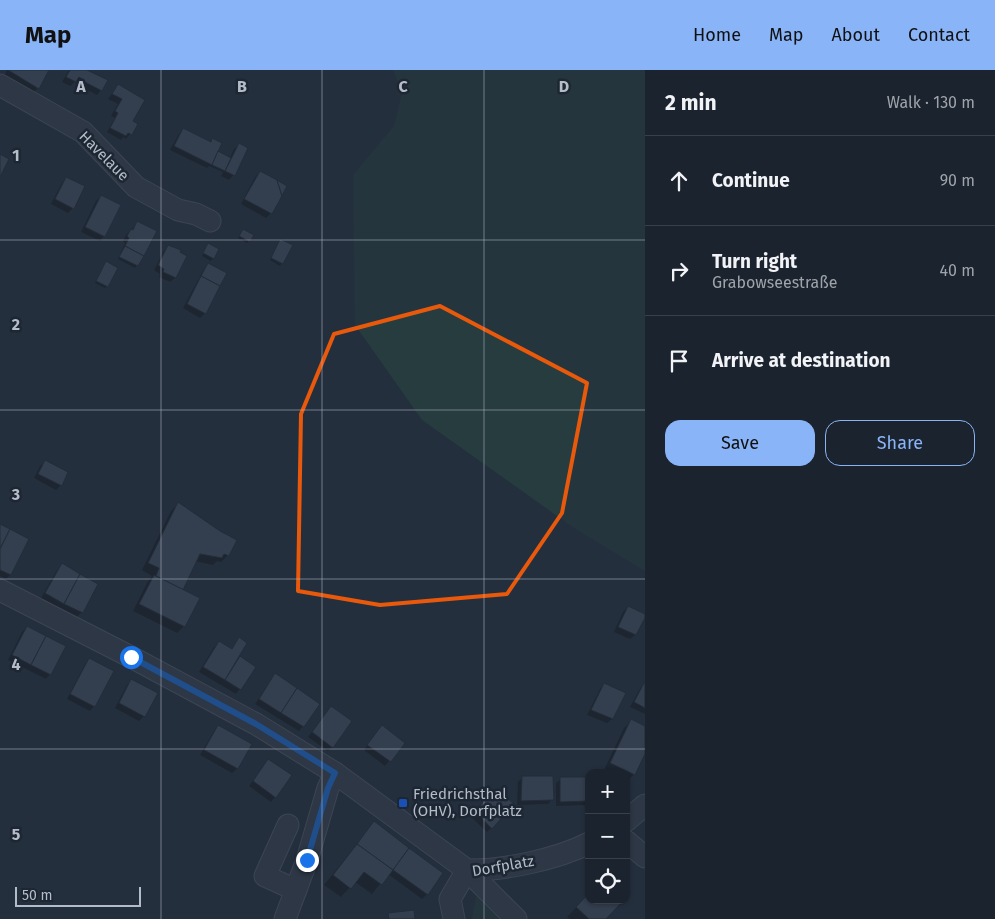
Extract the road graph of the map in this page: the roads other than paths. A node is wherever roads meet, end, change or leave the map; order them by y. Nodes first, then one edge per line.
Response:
1 (0, 85) edge
2 (210, 222) dead end
3 (0, 590) edge
4 (335, 773) junction
5 (645, 805) edge
6 (630, 818) edge
7 (288, 824) dead end
8 (630, 844) edge
9 (585, 845) edge
10 (645, 857) edge
11 (467, 870) junction
12 (296, 890) junction
13 (285, 919) edge
14 (454, 919) edge
15 (516, 919) edge

1 - 2 street, Havelaue
3 - 4 street
4 - 11 street
4 - 12 street
5 - 6 street
7 - 12 street
8 - 10 street
9 - 11 street, Dorfplatz
11 - 14 street, Dorfplatz
11 - 15 street
12 - 13 street

